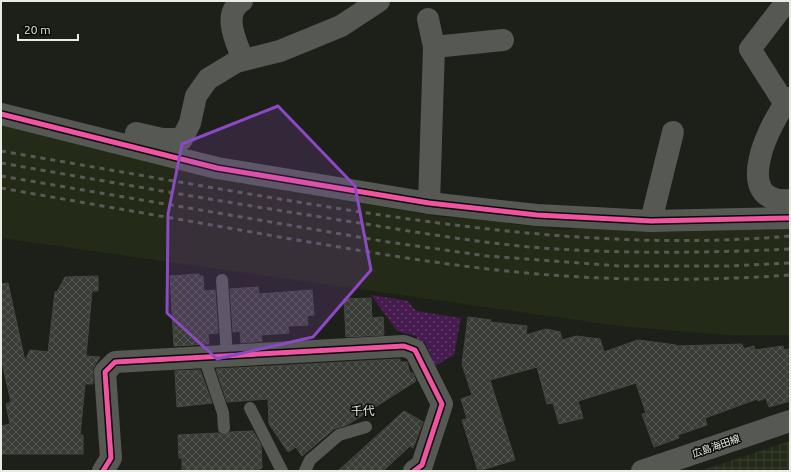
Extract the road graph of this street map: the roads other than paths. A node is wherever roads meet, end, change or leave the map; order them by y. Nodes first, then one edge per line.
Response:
1 (242, 1) edge
2 (379, 1) edge
3 (787, 1) edge
4 (428, 19) dead end
5 (503, 40) dead end
6 (434, 47) junction
7 (243, 60) junction
8 (788, 101) edge
9 (1, 114) edge
10 (673, 132) dead end
11 (111, 142) junction
12 (790, 200) edge
13 (429, 203) junction
14 (790, 218) edge
15 (650, 221) junction
16 (222, 280) dead end
17 (227, 356) junction
18 (204, 357) junction
19 (250, 408) dead end
20 (790, 421) edge
21 (366, 427) dead end
22 (224, 428) dead end
23 (102, 471) edge
24 (282, 471) edge
25 (304, 471) edge
26 (414, 471) edge
27 (642, 471) edge

1 - 7 street
2 - 7 street
3 - 8 street
4 - 6 street
5 - 6 street
6 - 13 street
7 - 11 street
8 - 12 street
9 - 11 street
10 - 15 street
11 - 13 street
13 - 15 street
14 - 15 street
16 - 17 lane
17 - 18 street
17 - 26 street
18 - 22 lane
18 - 23 street
19 - 24 lane
20 - 27 street, 広島海田線
21 - 25 lane

